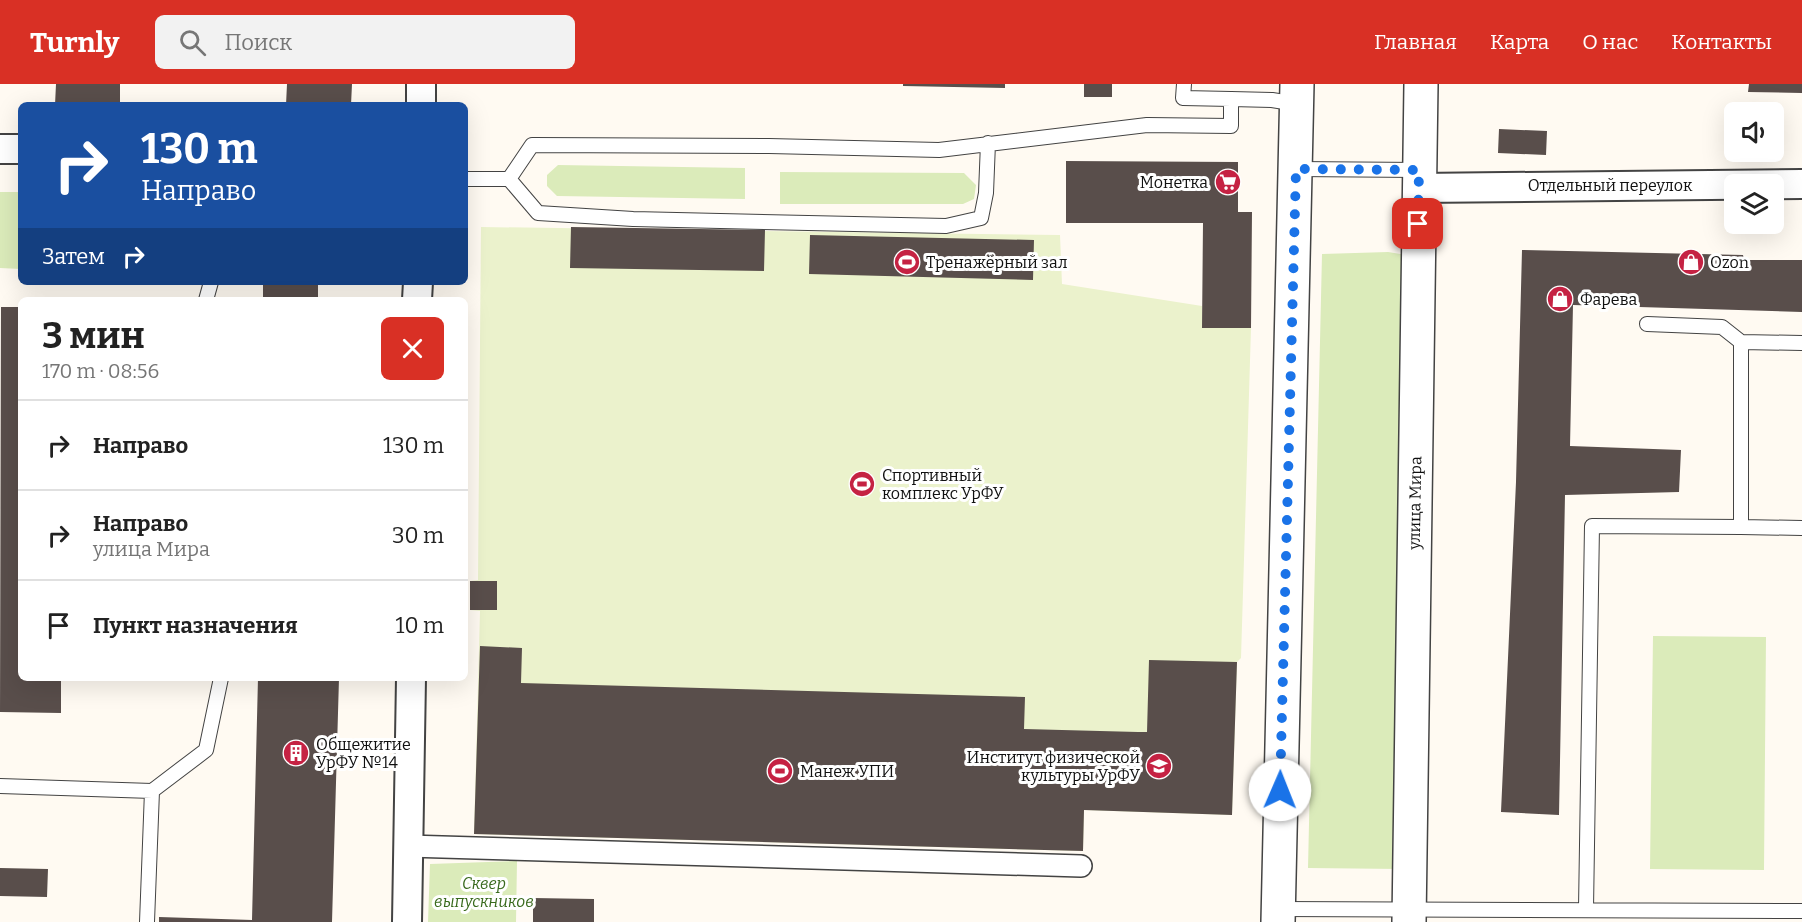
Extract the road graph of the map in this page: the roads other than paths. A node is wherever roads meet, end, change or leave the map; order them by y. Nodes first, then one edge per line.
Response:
1 (421, 84) edge
2 (1184, 84) edge
3 (1420, 84) edge
4 (1297, 94) edge
5 (1231, 99) junction
6 (421, 102) edge
7 (988, 143) junction
8 (0, 149) edge
9 (18, 149) edge
10 (1296, 169) junction
11 (468, 179) edge
12 (509, 179) junction
13 (1418, 179) junction
14 (1802, 184) edge
15 (1647, 324) dead end
16 (1741, 342) junction
17 (1802, 343) edge
18 (1741, 527) junction
19 (1802, 528) edge
20 (220, 681) edge
21 (411, 681) edge
22 (0, 786) edge
23 (152, 790) junction
24 (408, 846) junction
25 (1081, 866) dead end
26 (1586, 909) junction
27 (1793, 914) edge
28 (1278, 915) edge
29 (1409, 916) edge
30 (147, 922) edge
31 (407, 922) edge

1 - 6 street
2 - 5 lane
3 - 13 street, улица Мира
4 - 5 lane
4 - 10 street
5 - 7 lane
7 - 12 lane
7 - 12 lane
8 - 9 street
10 - 13 lane
10 - 28 street
11 - 12 lane
13 - 14 street, Отдельный переулок
13 - 29 street, улица Мира
15 - 16 lane
16 - 17 lane
16 - 18 lane
18 - 19 lane
18 - 26 lane
20 - 23 lane
21 - 24 street
22 - 23 lane
23 - 30 lane
24 - 25 street
24 - 31 street
26 - 27 lane
26 - 29 lane
28 - 29 lane

